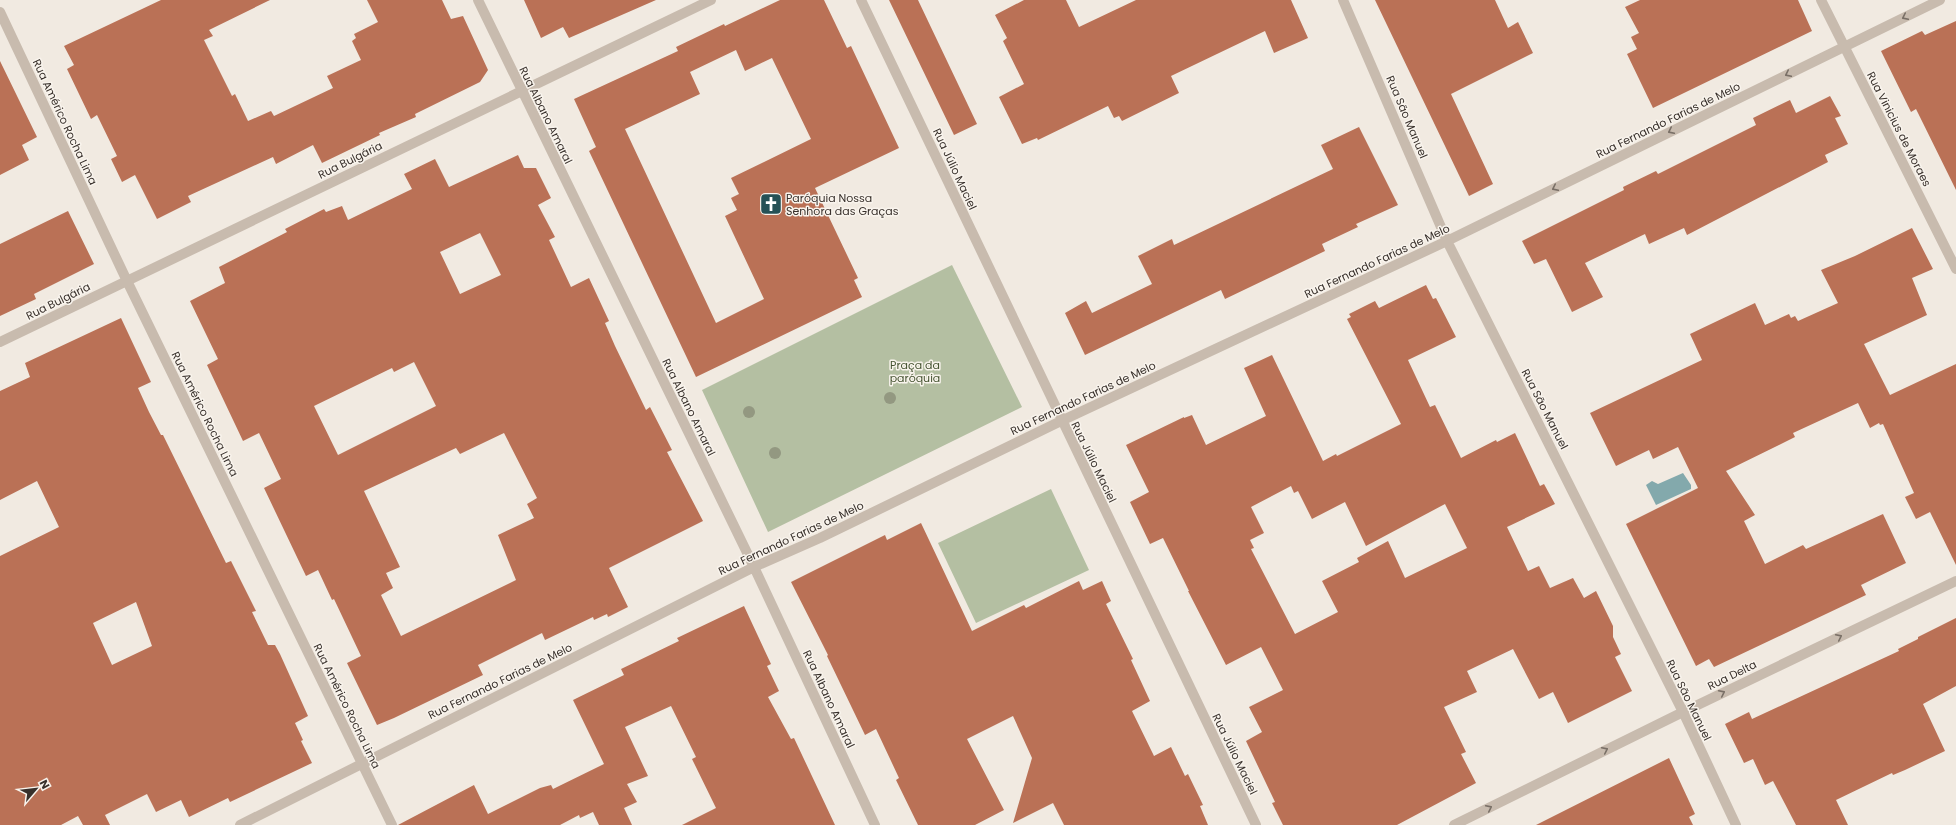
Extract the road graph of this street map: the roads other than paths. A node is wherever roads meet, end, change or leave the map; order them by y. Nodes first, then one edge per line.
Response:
1 (478, 0) edge
2 (711, 0) edge
3 (861, 0) edge
4 (1343, 0) edge
5 (1821, 0) edge
6 (1940, 0) edge
7 (0, 12) edge
8 (1844, 47) junction
9 (521, 91) junction
10 (1448, 241) junction
11 (1956, 269) edge
12 (127, 281) junction
13 (0, 342) edge
14 (1061, 421) junction
15 (754, 568) junction
16 (1956, 581) edge
17 (1683, 712) junction
18 (361, 763) junction
19 (240, 825) edge
20 (392, 825) edge
21 (875, 825) edge
22 (1256, 825) edge
23 (1454, 825) edge
24 (1736, 825) edge

1 - 9 street, Rua Albano Amaral
2 - 9 street, Rua Bulgária
3 - 14 street, Rua Júlio Maciel
4 - 10 street, Rua São Manuel
5 - 8 street, Rua Vinicius de Moraes
6 -> 8 street, Rua Fernando Farias de Melo
7 - 12 street, Rua Américo Rocha Lima
8 -> 10 street, Rua Fernando Farias de Melo
8 - 11 street, Rua Vinicius de Moraes
9 - 12 street, Rua Bulgária
9 - 15 street, Rua Albano Amaral
10 - 14 street, Rua Fernando Farias de Melo
10 - 17 street, Rua São Manuel
12 - 13 street, Rua Bulgária
12 - 18 street, Rua Américo Rocha Lima
14 - 15 street, Rua Fernando Farias de Melo
14 - 22 street, Rua Júlio Maciel
15 - 18 street, Rua Fernando Farias de Melo
15 - 21 street, Rua Albano Amaral
17 -> 16 street, Rua Delta
23 -> 17 street, Rua Delta
17 - 24 street, Rua São Manuel
18 - 19 street, Rua Fernando Farias de Melo
18 - 20 street, Rua Américo Rocha Lima

